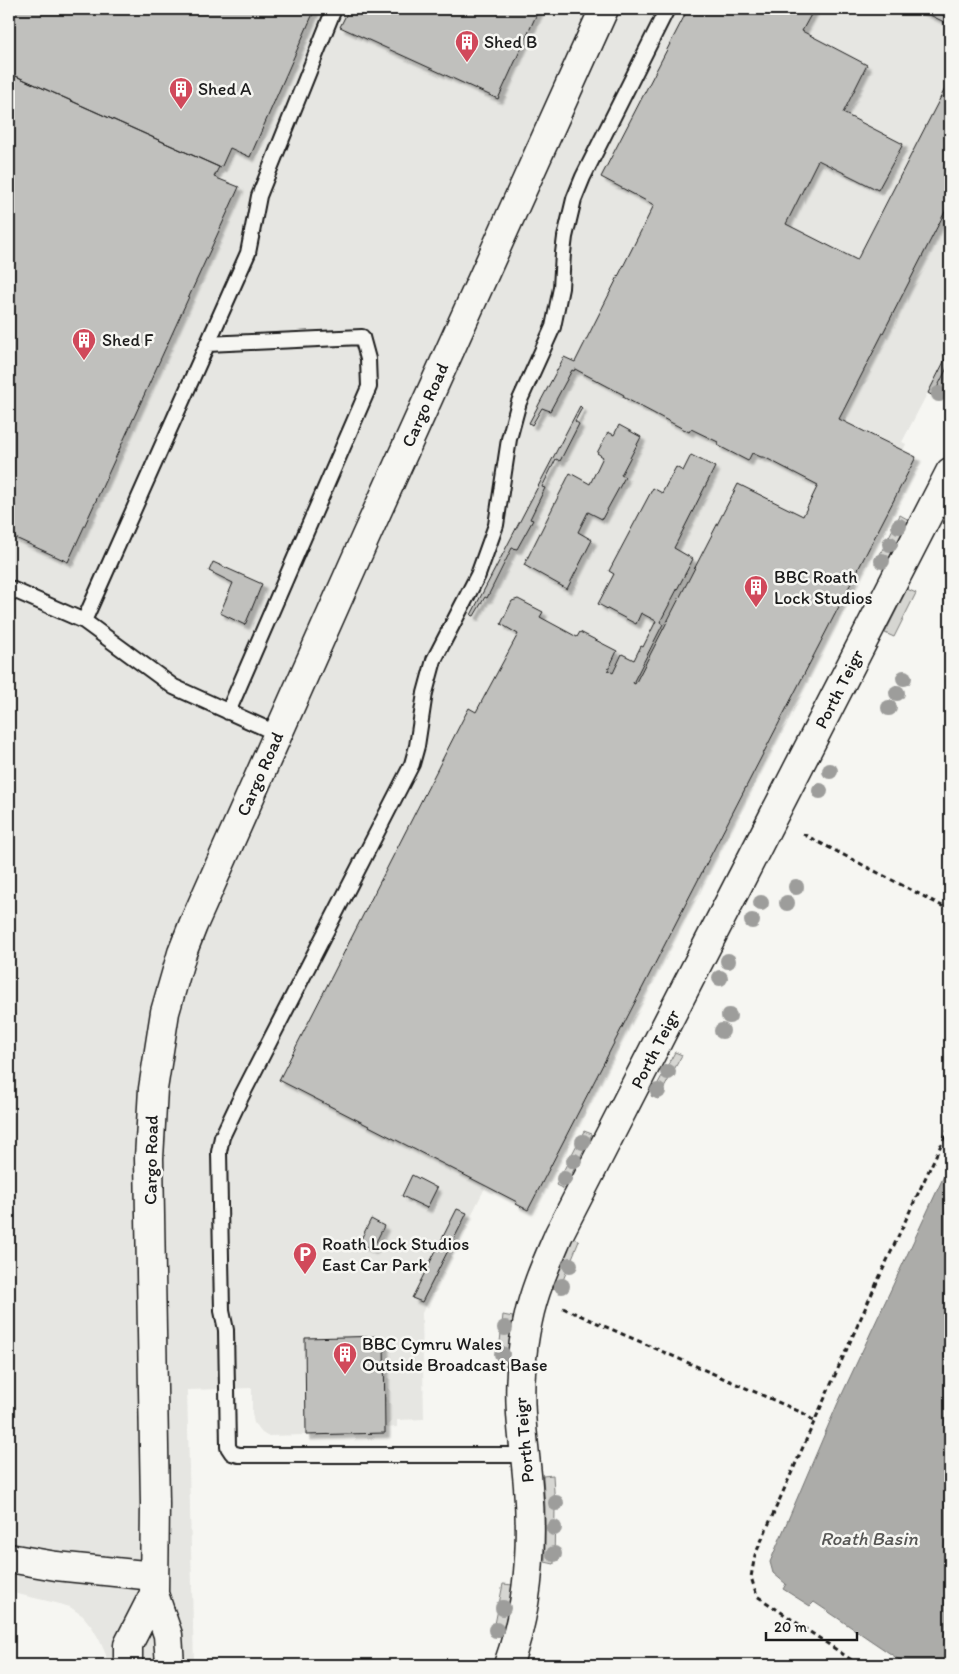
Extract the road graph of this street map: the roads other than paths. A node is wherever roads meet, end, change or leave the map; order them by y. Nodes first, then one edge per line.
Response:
1 (334, 9) edge
2 (604, 9) edge
3 (666, 9) edge
4 (207, 344) junction
5 (950, 472) edge
6 (9, 588) edge
7 (84, 621) junction
8 (228, 712) junction
9 (278, 734) junction
10 (524, 1455) junction
11 (9, 1558) edge
12 (154, 1585) junction
13 (128, 1665) edge
14 (170, 1665) edge
15 (508, 1665) edge

1 - 4 lane
2 - 9 street, Cargo Road
3 - 10 lane
4 - 7 lane
4 - 8 lane
5 - 10 street, Porth Teigr
6 - 7 lane
7 - 8 lane
8 - 9 lane
9 - 12 street, Cargo Road
10 - 15 street, Porth Teigr
11 - 12 street
12 - 13 street
12 - 14 street

